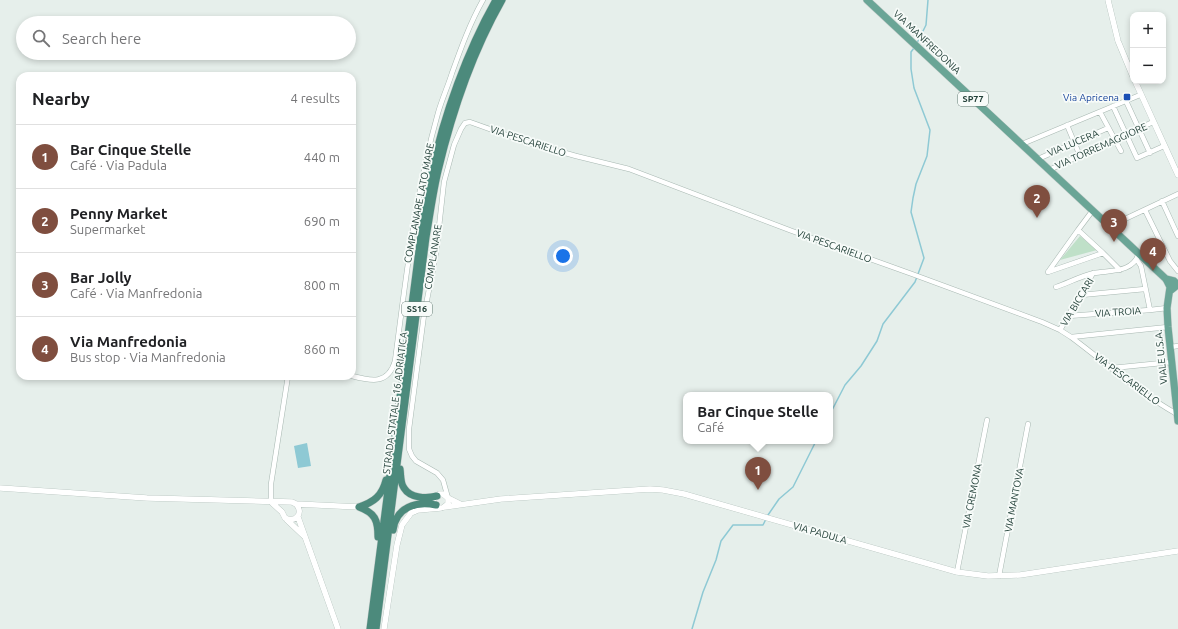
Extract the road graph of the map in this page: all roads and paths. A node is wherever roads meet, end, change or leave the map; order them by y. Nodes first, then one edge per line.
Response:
1 (483, 0) edge
2 (496, 0) edge
3 (502, 0) edge
4 (867, 0) edge
5 (1108, 0) edge
6 (1130, 70) edge
7 (1136, 84) edge
8 (1140, 95) junction
9 (1126, 101) junction
10 (1114, 106) junction
11 (1100, 112) junction
12 (470, 122) joint
13 (1153, 122) junction
14 (1067, 126) junction
15 (1108, 128) junction
16 (1139, 129) junction
17 (1127, 135) junction
18 (1115, 140) junction
19 (1074, 143) junction
20 (1022, 144) junction
21 (1164, 146) junction
22 (1121, 151) dead end
23 (1150, 153) junction
24 (1080, 156) junction
25 (1038, 159) junction
26 (1049, 170) junction
27 (1178, 175) edge
28 (1178, 194) edge
29 (1162, 201) junction
30 (1093, 210) junction
31 (1145, 210) junction
32 (1110, 226) junction
33 (1078, 230) junction
34 (1178, 236) edge
35 (1103, 253) junction
36 (1138, 257) junction
37 (1120, 270) junction
38 (1178, 271) edge
39 (1093, 273) junction
40 (1171, 286) edge
41 (1056, 287) dead end
42 (1145, 289) junction
43 (1081, 295) junction
44 (1167, 308) junction
45 (1150, 310) junction
46 (1068, 316) junction
47 (1168, 327) junction
48 (1060, 330) junction
49 (1071, 337) junction
50 (1174, 347) edge
51 (1172, 362) junction
52 (1112, 368) junction
53 (356, 377) edge
54 (287, 380) edge
55 (1177, 402) edge
56 (1178, 417) edge
57 (987, 420) dead end
58 (1028, 424) dead end
59 (396, 453) junction
60 (443, 480) junction
61 (0, 488) edge
62 (438, 495) junction
63 (448, 498) junction
64 (271, 502) junction
65 (290, 502) junction
66 (296, 504) junction
67 (460, 504) junction
68 (308, 505) junction
69 (359, 507) junction
70 (441, 507) junction
71 (300, 510) junction
72 (282, 512) junction
73 (298, 517) junction
74 (285, 518) junction
75 (306, 538) junction
76 (1178, 551) edge
77 (381, 564) junction
78 (957, 572) junction
79 (999, 576) junction
80 (338, 629) edge
81 (370, 629) edge
82 (376, 629) edge
83 (384, 629) edge

1 - 53 street, COMPLANARE LATO MARE
2 - 59 highway, STRADA STATALE 16 ADRIATICA / SS16
3 - 59 highway, STRADA STATALE 16 ADRIATICA / SS16
4 - 20 main road, VIA MANFREDONIA / SP77
5 - 6 street
7 - 8 street
8 - 9 street
8 - 13 street
9 - 10 street
9 - 16 street
10 - 11 street
10 - 17 street
11 - 14 street
11 - 15 street
12 - 48 street, VIA PESCARIELLO
12 - 60 street, COMPLANARE
13 - 16 street, VIA TORREMAGGIORE
13 - 21 street
14 - 19 street
14 - 20 street
15 - 18 street
15 - 19 street, VIA LUCERA
16 - 17 street, VIA TORREMAGGIORE
16 - 23 street
17 - 18 street, VIA TORREMAGGIORE
17 - 23 street
18 - 22 street
18 - 24 street, VIA TORREMAGGIORE
19 - 24 street
19 - 25 street, VIA LUCERA
20 - 25 main road, VIA MANFREDONIA / SP77
21 - 23 street
21 - 27 street
24 - 26 street, VIA TORREMAGGIORE
25 - 26 main road, VIA MANFREDONIA / SP77
26 - 30 main road, VIA MANFREDONIA / SP77
28 - 29 street
29 - 31 street
29 - 34 street
30 - 32 main road, VIA MANFREDONIA / SP77
30 - 33 street
31 - 32 street
31 - 38 street
32 - 36 main road, VIA MANFREDONIA / SP77
33 - 35 street
33 - 35 street
35 - 37 street
36 - 37 street, VIA BICCARI
36 - 40 main road, VIA MANFREDONIA / SP77
36 - 42 street
37 - 39 street, VIA BICCARI
39 - 41 street, VIA BICCARI
39 - 43 street, VIA BICCARI
40 - 44 main road, VIALE U.S.A.
42 - 43 street
42 - 45 street
43 - 46 street, VIA BICCARI
44 - 45 street, VIA TROIA
44 - 47 main road, VIALE U.S.A.
45 - 46 street, VIA TROIA
46 - 48 street, VIA BICCARI
47 - 49 street
47 - 50 main road, VIALE U.S.A.
48 - 49 street, VIA PESCARIELLO
49 - 52 street, VIA PESCARIELLO
50 - 51 main road, VIALE U.S.A.
51 - 52 street
51 - 55 main road, VIALE U.S.A.
52 - 56 street, VIA PESCARIELLO
54 - 64 street
55 - 56 main road, VIALE U.S.A.
57 - 78 street, VIA CREMONA
58 - 79 street, VIA MANTOVA
59 - 62 highway
59 - 69 highway
59 - 77 highway, STRADA STATALE 16 ADRIATICA / SS16
60 - 62 street
60 - 63 street
61 - 64 street
62 - 63 street
62 - 70 street
63 - 67 street
63 - 70 street
64 - 65 street
64 - 72 street
65 - 66 street
65 - 72 street
66 - 68 street
66 - 71 street
67 - 70 street, VIA PADULA
67 - 78 street, VIA PADULA
68 - 69 street
68 - 71 street
69 - 77 highway
70 - 77 highway
70 - 83 street, VIA PADULA
71 - 73 street
72 - 74 street
73 - 74 street
73 - 75 street
74 - 75 street
75 - 80 street
76 - 79 street, VIA PADULA
77 - 81 highway, STRADA STATALE 16 ADRIATICA / SS16
77 - 82 highway, STRADA STATALE 16 ADRIATICA / SS16
78 - 79 street, VIA PADULA

